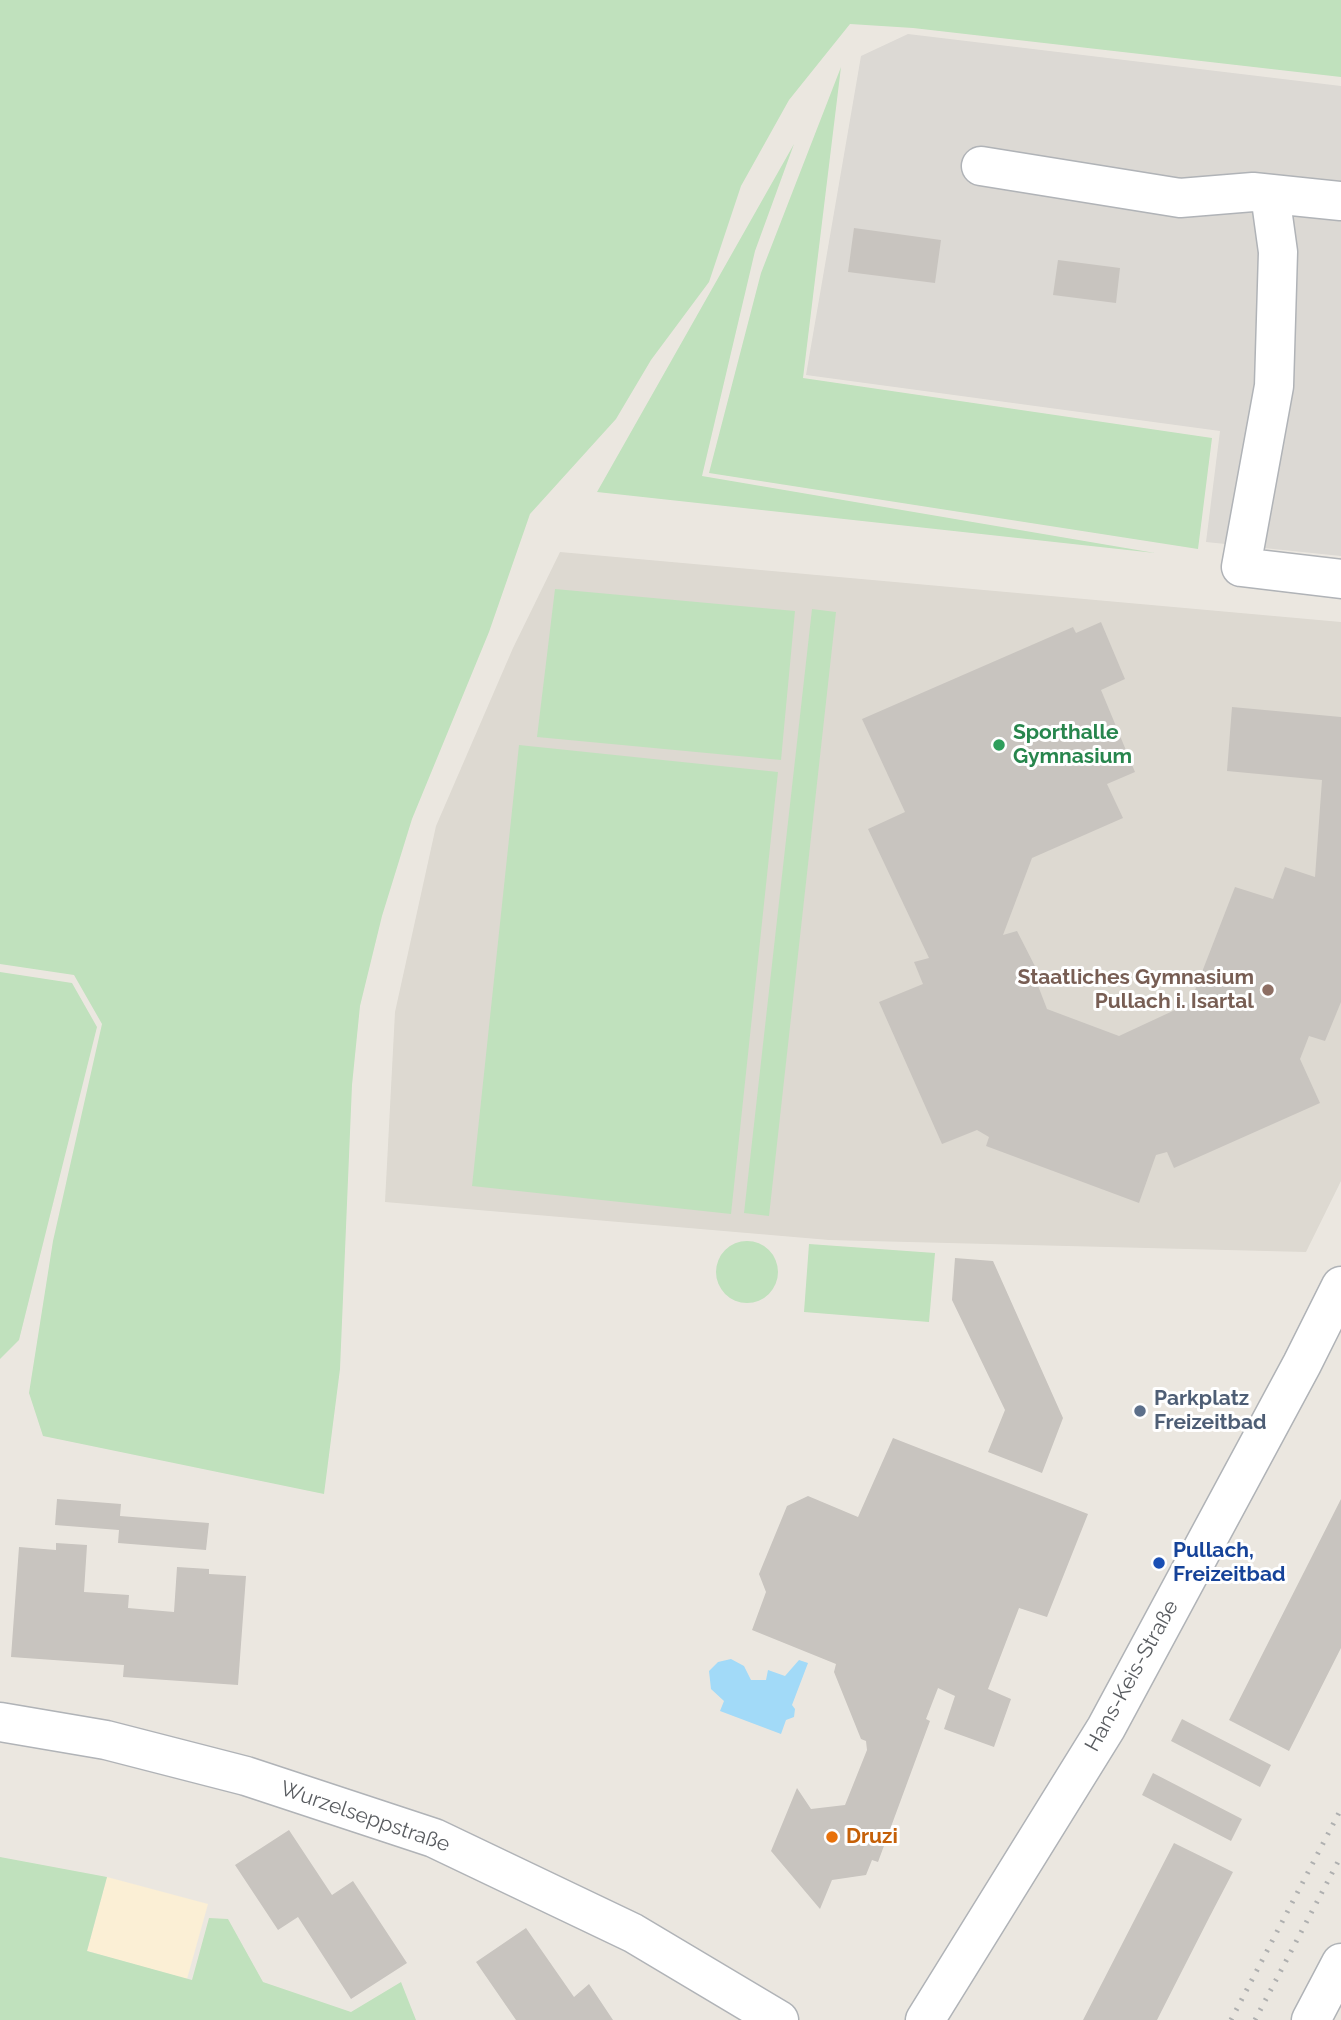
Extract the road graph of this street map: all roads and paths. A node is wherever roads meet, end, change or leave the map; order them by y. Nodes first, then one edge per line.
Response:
1 (981, 166) dead end
2 (1270, 194) junction
3 (1341, 201) edge
4 (1341, 579) edge
5 (1341, 1286) edge
6 (0, 1722) edge
7 (1341, 1963) edge
8 (779, 2020) edge
9 (925, 2020) edge
10 (1311, 2020) edge

1 - 2 street
2 - 3 street
2 - 4 street
5 - 9 street, Hans-Keis-Straße
6 - 8 street, Wurzelseppstraße
7 - 10 street

